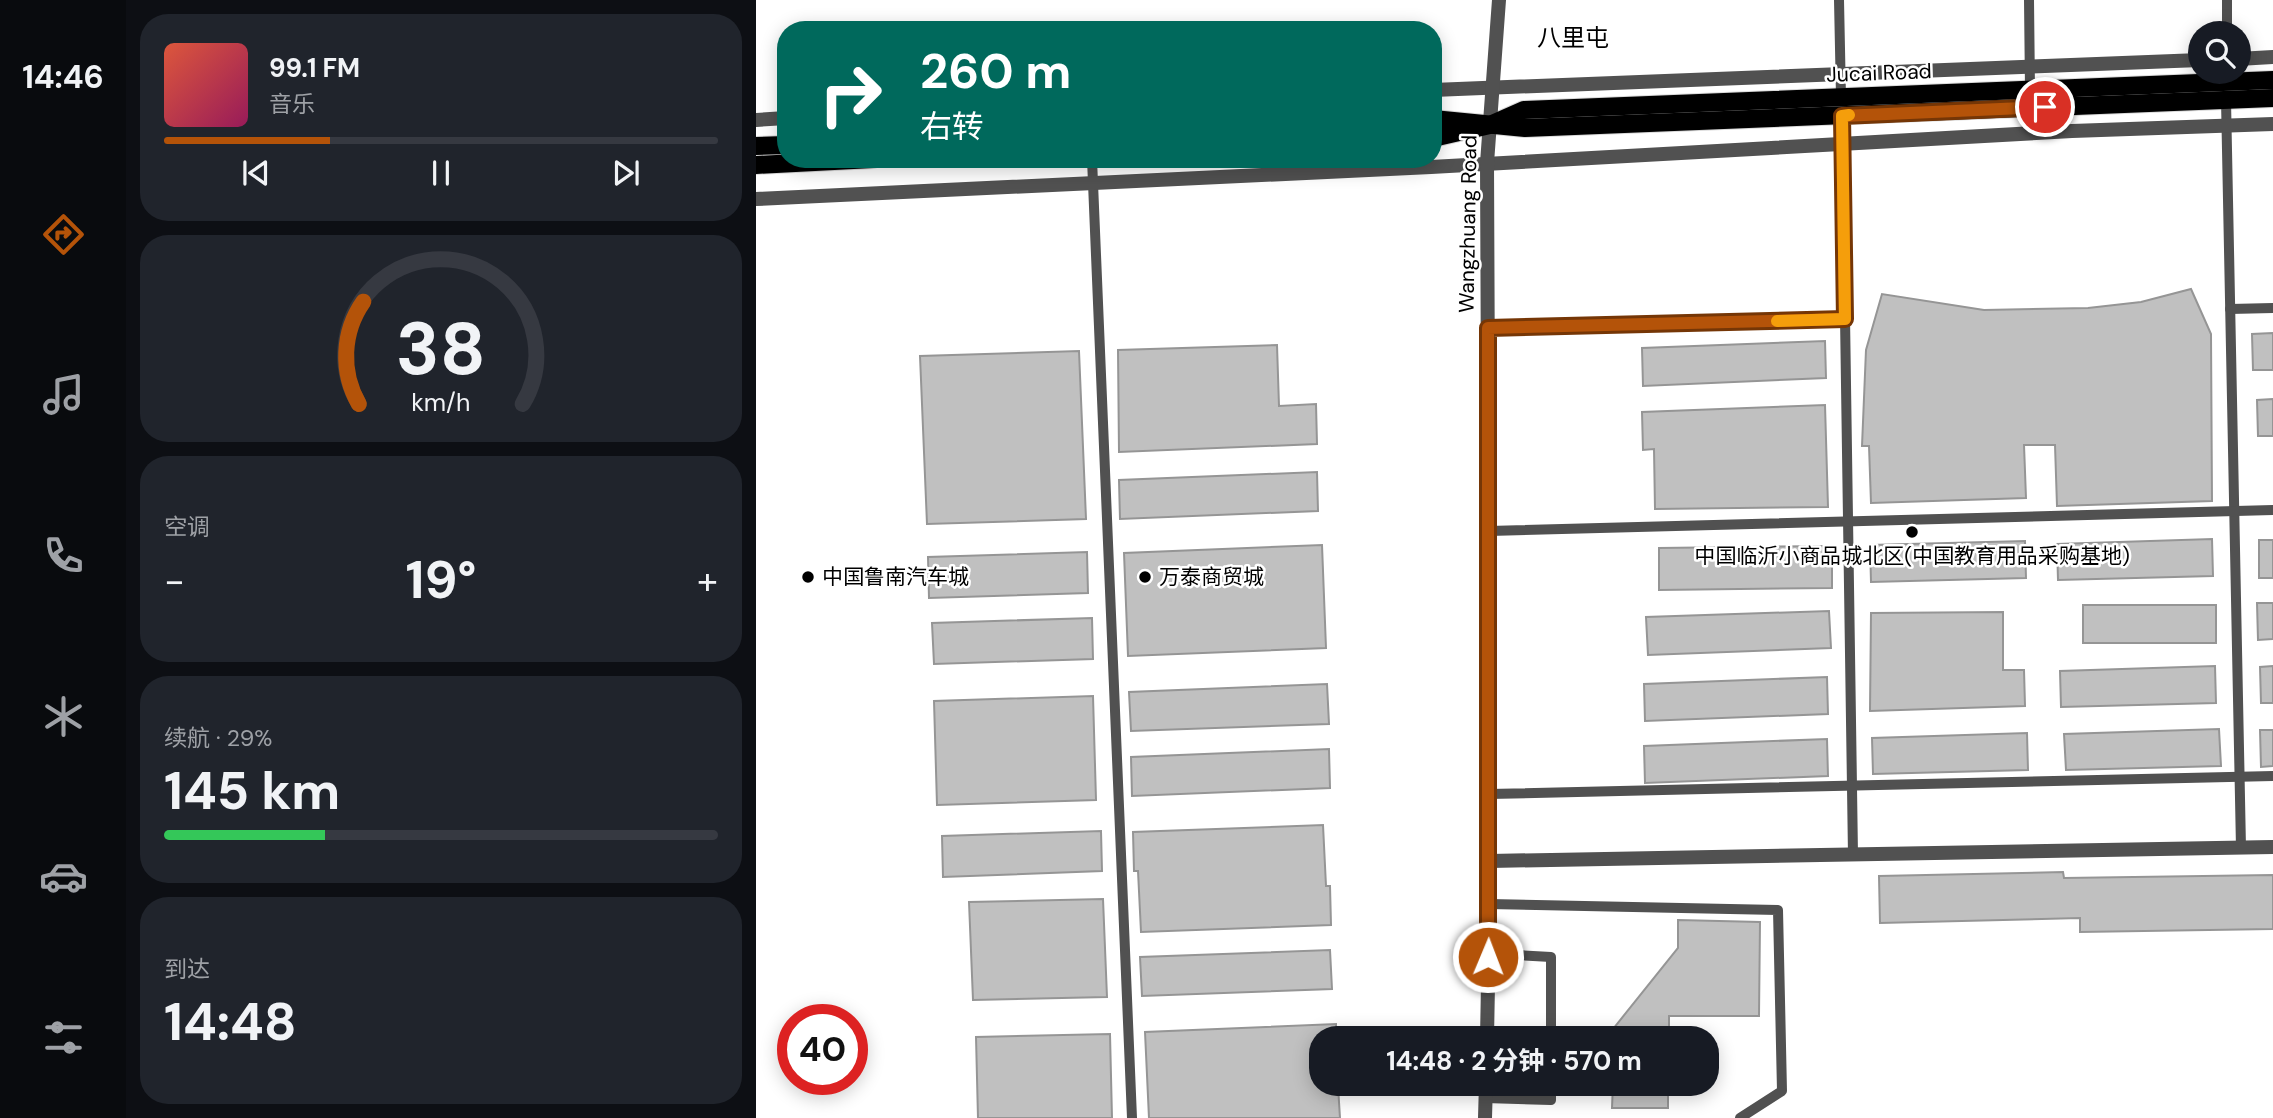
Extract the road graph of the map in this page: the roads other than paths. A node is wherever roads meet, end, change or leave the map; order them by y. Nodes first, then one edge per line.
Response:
1 (1499, 0) edge
2 (1839, 0) edge
3 (2029, 0) edge
4 (2227, 0) edge
5 (2227, 21) edge
6 (2273, 57) edge
7 (2251, 58) edge
8 (2188, 61) edge
9 (2030, 68) junction
10 (1841, 76) junction
11 (2251, 79) edge
12 (2188, 80) edge
13 (2273, 80) edge
14 (1491, 88) junction
15 (1442, 90) edge
16 (2030, 90) junction
17 (1842, 97) junction
18 (2273, 98) edge
19 (2226, 100) junction
20 (1842, 116) junction
21 (777, 119) edge
22 (756, 120) edge
23 (1442, 120) edge
24 (2273, 124) edge
25 (1490, 125) junction
26 (2227, 126) junction
27 (1442, 136) edge
28 (1842, 143) junction
29 (777, 145) edge
30 (756, 146) edge
31 (1487, 163) junction
32 (777, 164) edge
33 (756, 165) edge
34 (1442, 165) edge
35 (1093, 168) edge
36 (1383, 168) edge
37 (1093, 182) junction
38 (756, 199) edge
39 (2273, 308) edge
40 (2230, 309) junction
41 (1845, 319) junction
42 (1488, 328) junction
43 (2273, 510) edge
44 (2234, 511) junction
45 (1848, 521) junction
46 (1489, 531) junction
47 (2273, 776) edge
48 (2240, 777) junction
49 (1851, 786) junction
50 (1489, 794) junction
51 (2273, 847) edge
52 (2241, 848) junction
53 (1853, 855) junction
54 (1490, 861) junction
55 (1489, 904) junction
56 (1488, 957) junction
57 (1486, 1026) edge
58 (1551, 1026) edge
59 (1552, 1096) edge
60 (1485, 1098) joint
61 (1132, 1118) edge
62 (1485, 1118) edge
63 (1740, 1118) edge

1 - 14 street, Wangzhuang Road
2 - 10 lane
3 - 9 lane
4 - 5 lane
6 - 7 street
8 - 9 street
9 - 10 street
9 - 16 lane
10 - 14 street
10 - 17 lane
11 - 13 main road, Jucai Road
12 - 16 main road, Jucai Road
14 - 15 street
14 - 25 street, Wangzhuang Road
16 - 17 main road, Jucai Road
17 - 25 main road, Jucai Road
18 - 19 main road, Jucai Road
19 - 20 main road, Jucai Road
19 - 26 lane
20 - 25 main road, Jucai Road
20 - 28 lane
21 - 22 street
23 - 25 main road, Jucai Road
24 - 26 street
25 - 27 main road, Jucai Road
25 - 31 street, Wangzhuang Road
26 - 28 street
26 - 40 lane
28 - 31 street
28 - 41 lane
29 - 30 main road
31 - 34 street
31 - 42 street, Wangzhuang Road
32 - 33 main road
35 - 37 lane
36 - 37 street
37 - 38 street
37 - 61 lane
39 - 40 lane
40 - 44 lane
41 - 42 lane
41 - 45 lane
42 - 46 street, Wangzhuang Road
43 - 44 lane
44 - 45 lane
44 - 48 lane
45 - 46 lane
45 - 49 lane
46 - 50 street, Wangzhuang Road
47 - 48 lane
48 - 49 lane
48 - 52 lane
49 - 50 lane
49 - 53 lane
50 - 54 street, Wangzhuang Road
51 - 52 street
52 - 53 street
53 - 54 street
54 - 55 street, Wangzhuang Road
55 - 56 street, Wangzhuang Road
55 - 63 lane
56 - 57 street, Wangzhuang Road
56 - 58 lane
59 - 60 lane
60 - 62 street

